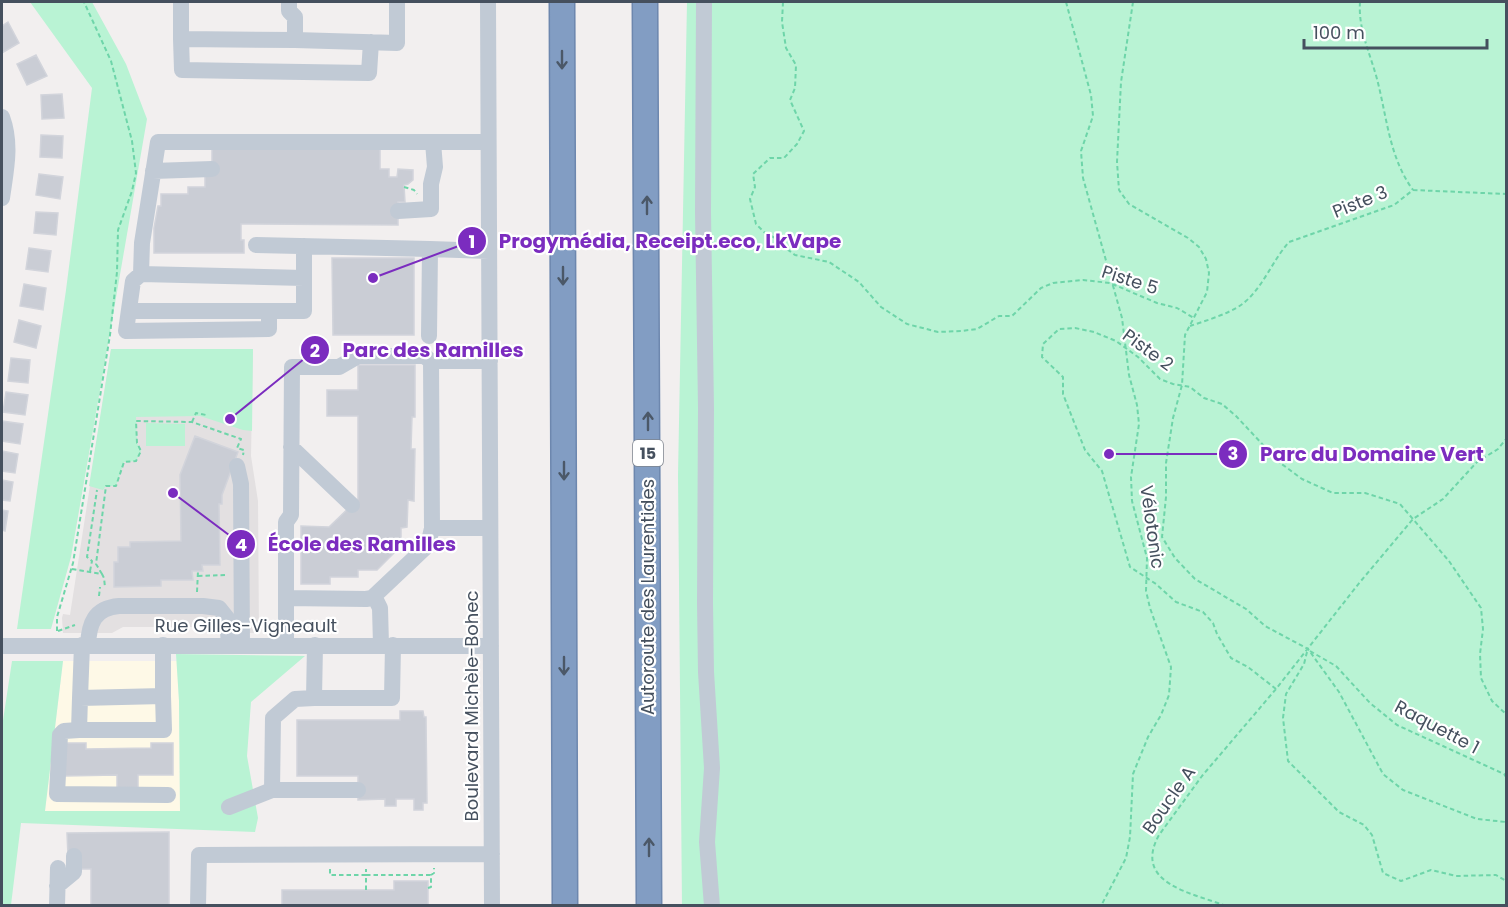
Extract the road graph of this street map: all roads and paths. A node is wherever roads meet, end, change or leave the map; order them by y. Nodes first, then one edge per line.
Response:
1 (84, 2) edge
2 (181, 2) edge
3 (289, 2) edge
4 (397, 2) edge
5 (488, 2) edge
6 (562, 2) edge
7 (645, 2) edge
8 (704, 2) edge
9 (783, 2) edge
10 (1066, 2) edge
11 (1133, 2) edge
12 (1360, 2) edge
13 (182, 39) junction
14 (295, 40) junction
15 (370, 42) junction
16 (2, 117) edge
17 (433, 142) junction
18 (488, 142) junction
19 (212, 169) dead end
20 (153, 171) junction
21 (404, 187) dead end
22 (1413, 190) junction
23 (417, 194) dead end
24 (1506, 195) edge
25 (2, 198) edge
26 (398, 211) dead end
27 (256, 245) dead end
28 (304, 246) junction
29 (430, 249) junction
30 (489, 250) junction
31 (141, 274) junction
32 (304, 278) junction
33 (1113, 285) junction
34 (1194, 318) junction
35 (1190, 326) junction
36 (429, 336) dead end
37 (1126, 349) junction
38 (431, 361) junction
39 (490, 361) junction
40 (1182, 386) junction
41 (206, 415) dead end
42 (192, 422) junction
43 (1506, 439) edge
44 (138, 446) junction
45 (146, 446) dead end
46 (291, 447) junction
47 (241, 460) joint
48 (97, 490) dead end
49 (352, 505) dead end
50 (1413, 519) junction
51 (432, 528) junction
52 (490, 528) junction
53 (92, 561) junction
54 (97, 561) junction
55 (72, 569) junction
56 (90, 571) junction
57 (198, 571) dead end
58 (102, 574) junction
59 (225, 575) dead end
60 (198, 576) junction
61 (1146, 578) junction
62 (105, 587) dead end
63 (374, 596) junction
64 (197, 598) dead end
65 (286, 598) junction
66 (76, 624) dead end
67 (85, 645) junction
68 (163, 645) junction
69 (286, 645) junction
70 (315, 645) junction
71 (387, 645) junction
72 (2, 646) edge
73 (236, 646) junction
74 (491, 646) junction
75 (1308, 649) junction
76 (1276, 690) junction
77 (163, 696) junction
78 (80, 698) junction
79 (314, 698) junction
80 (1506, 714) edge
81 (79, 730) junction
82 (1506, 777) edge
83 (272, 790) junction
84 (358, 790) dead end
85 (168, 795) dead end
86 (229, 807) dead end
87 (1506, 822) edge
88 (492, 854) junction
89 (74, 856) dead end
90 (58, 868) dead end
91 (330, 875) dead end
92 (366, 875) junction
93 (1506, 881) edge
94 (57, 886) junction
95 (428, 888) dead end
96 (366, 890) dead end
97 (57, 906) edge
98 (198, 906) edge
99 (492, 906) edge
100 (565, 906) edge
101 (649, 906) edge
102 (712, 906) edge
103 (1101, 906) edge
104 (1226, 906) edge

1 - 55 path
2 - 13 street
3 - 14 street
4 - 15 street
5 - 18 street, Boulevard Michèle-Bohec
6 -> 100 highway
101 -> 7 highway, Autoroute des Laurentides / 15
8 - 102 street
9 - 33 path, Piste 5
10 - 33 path, Vélotonic
11 - 34 path, Raquette 1
12 - 22 path, Piste 3
13 - 14 street
13 - 15 street
14 - 15 street
16 - 25 street
17 - 18 street
17 - 20 street
17 - 26 street
18 - 30 street, Boulevard Michèle-Bohec
19 - 20 street
20 - 31 street
21 - 23 path
22 - 24 path
22 - 35 path, Piste 3
27 - 28 street
28 - 29 street
28 - 32 street
29 - 30 street
29 - 36 street
30 - 39 street, Boulevard Michèle-Bohec
31 - 32 street
31 - 32 street
33 - 34 path, Piste 5
33 - 37 path, Vélotonic
34 - 35 path, Raquette 1
35 - 40 path, Raquette 1
37 - 40 path, Piste 2
37 - 61 path, Vélotonic
37 - 61 path, Piste 2
38 - 39 street
38 - 46 street
38 - 51 street
39 - 52 street, Boulevard Michèle-Bohec
40 - 50 path, Piste 2
40 - 75 path, Raquette 1
41 - 42 path
42 - 44 path
42 - 47 path
43 - 50 path
44 - 45 path
44 - 54 path
46 - 49 street
46 - 65 street
47 - 73 street
48 - 53 path
50 - 75 path
50 - 80 path, Piste 2
51 - 52 street
51 - 63 street
52 - 74 street, Boulevard Michèle-Bohec
53 - 54 path
53 - 56 path
54 - 58 path
55 - 56 path
55 - 66 path
56 - 58 path
57 - 60 path
58 - 62 path
59 - 60 path
60 - 64 path
61 - 76 path, Piste 2
61 - 103 path, Vélotonic
63 - 65 street
63 - 71 street
65 - 69 street
67 - 68 street, Rue Gilles-Vigneault
67 - 72 street, Rue Gilles-Vigneault
67 - 73 street
67 - 78 street
68 - 73 street, Rue Gilles-Vigneault
68 - 77 street
69 - 70 street, Rue Gilles-Vigneault
69 - 73 street, Rue Gilles-Vigneault
70 - 71 street, Rue Gilles-Vigneault
70 - 79 street
71 - 74 street, Rue Gilles-Vigneault
71 - 79 street
74 - 88 street, Boulevard Michèle-Bohec
75 - 76 path, Boucle A
75 - 82 path, Raquette 1
75 - 87 path
75 - 93 path
76 - 104 path, Boucle A
77 - 78 street
77 - 81 street
78 - 81 street
79 - 83 street
81 - 85 street
83 - 84 street
83 - 86 street
88 - 98 street
88 - 99 street, Boulevard Michèle-Bohec
89 - 94 street
90 - 94 street
91 - 92 path
92 - 95 path
92 - 96 path
94 - 97 street

